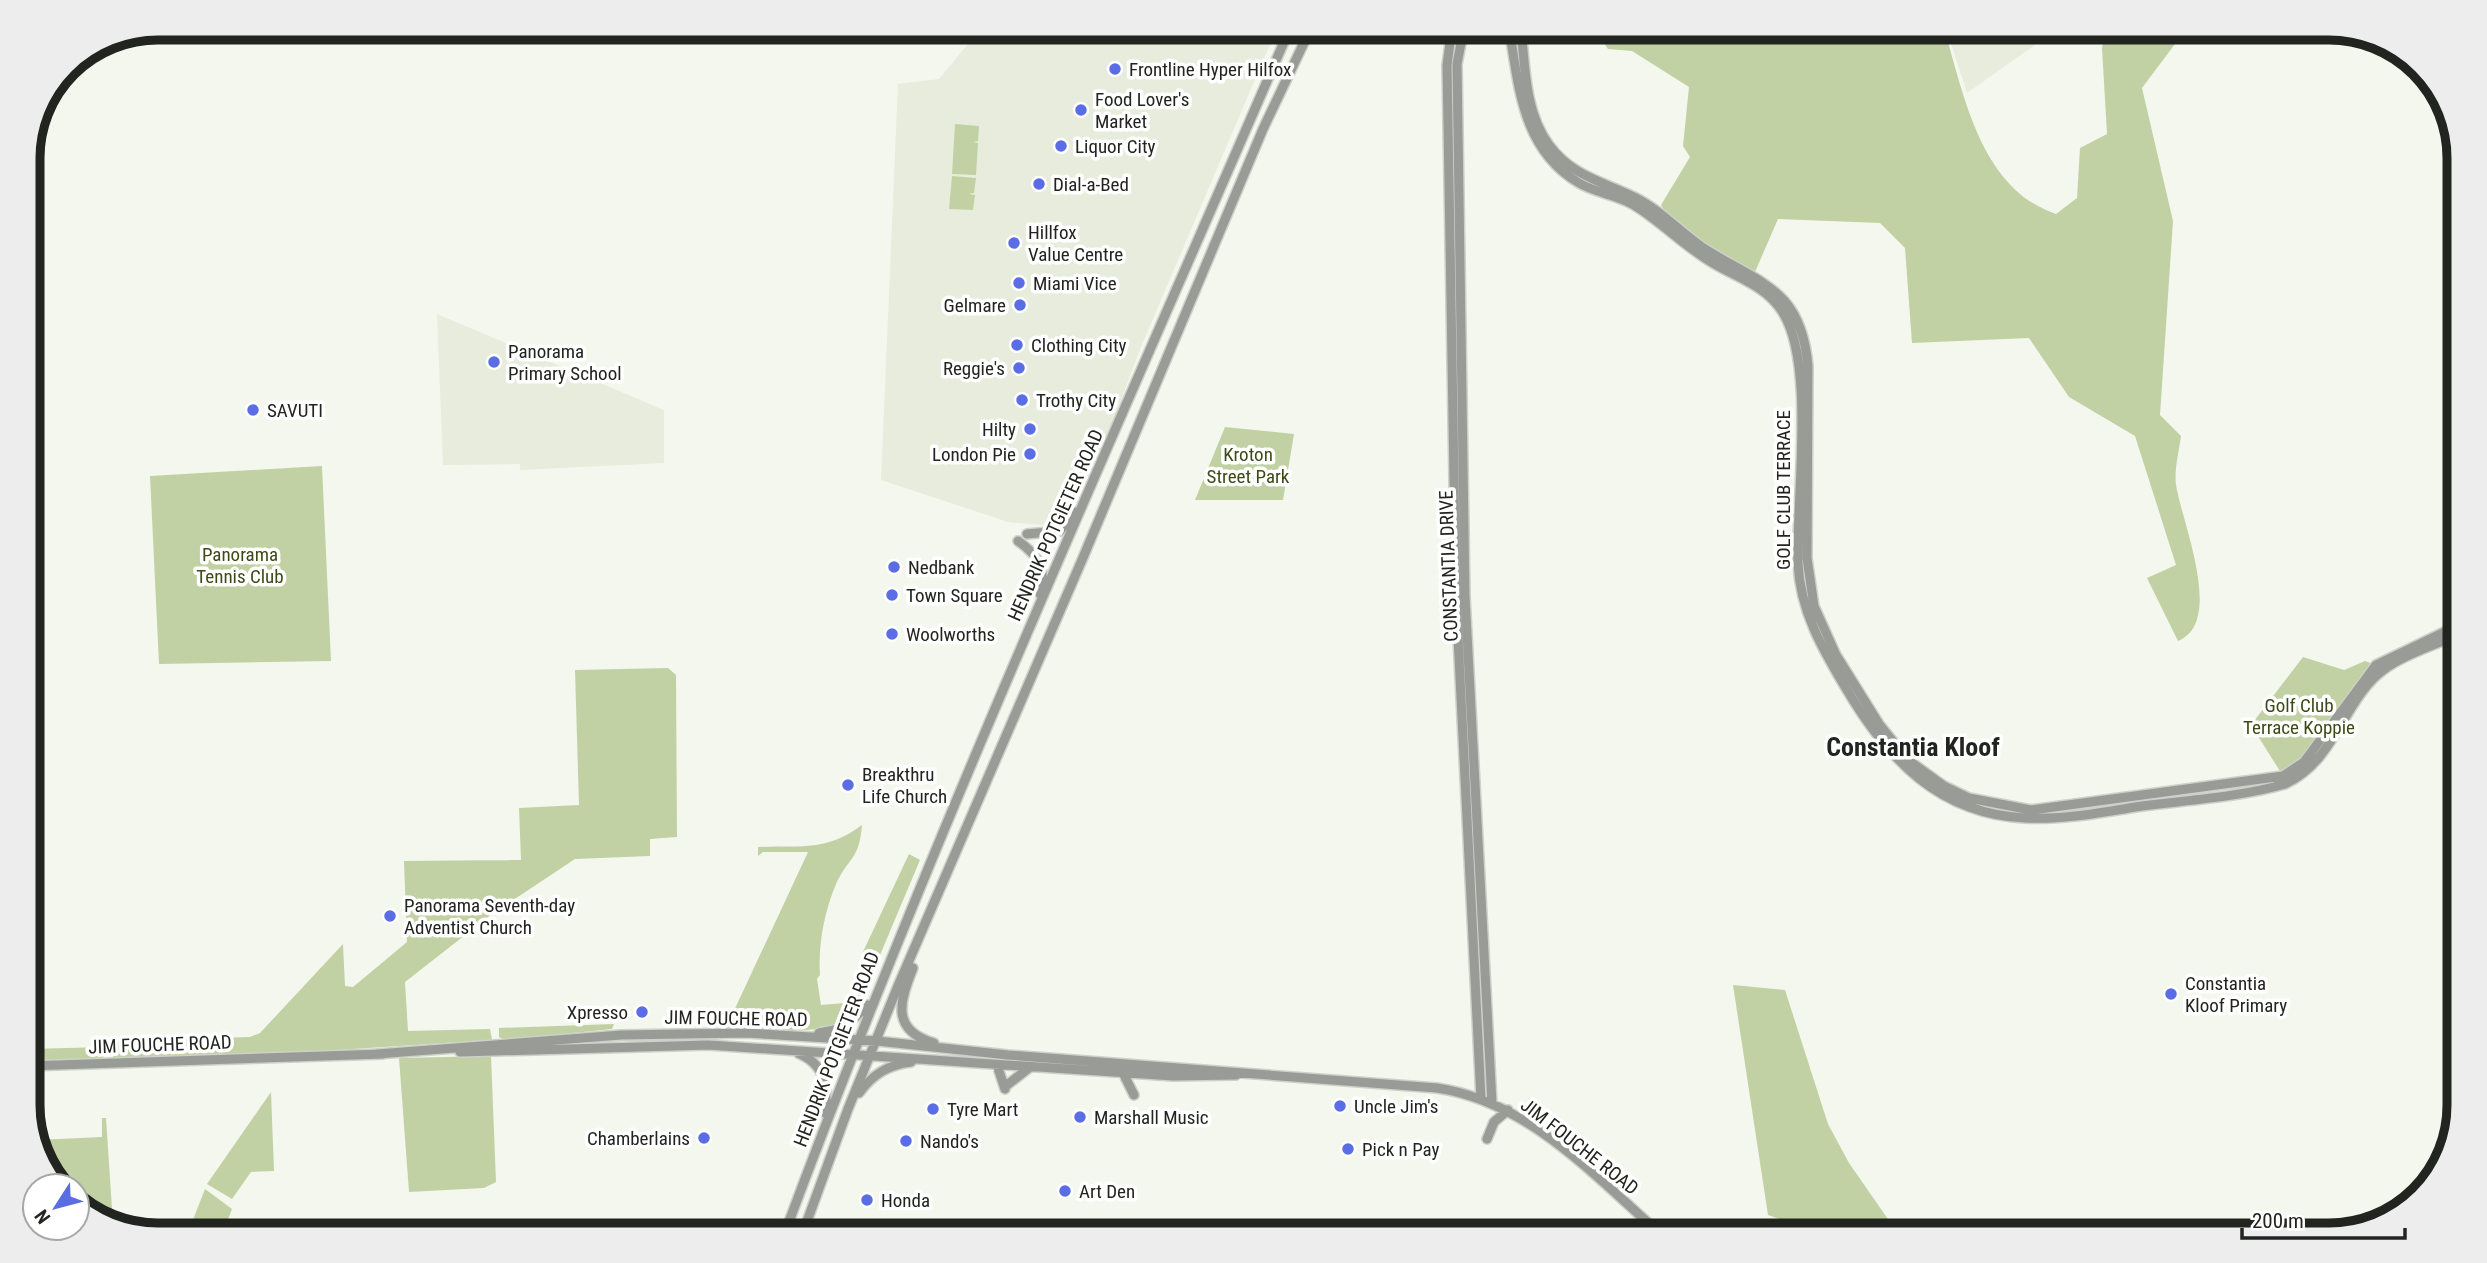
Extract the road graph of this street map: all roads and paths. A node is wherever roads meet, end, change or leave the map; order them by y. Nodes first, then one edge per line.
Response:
1 (1285, 40) edge
2 (1305, 40) edge
3 (1450, 40) edge
4 (1462, 40) edge
5 (1511, 40) edge
6 (1513, 40) edge
7 (1522, 40) edge
8 (1522, 45) junction
9 (1513, 53) junction
10 (1101, 467) junction
11 (1027, 534) dead end
12 (1018, 541) dead end
13 (1029, 629) junction
14 (2447, 631) edge
15 (2447, 640) edge
16 (940, 890) junction
17 (875, 996) junction
18 (793, 1035) junction
19 (857, 1040) junction
20 (877, 1041) junction
21 (795, 1051) junction
22 (966, 1051) junction
23 (851, 1053) junction
24 (377, 1054) junction
25 (872, 1055) junction
26 (930, 1060) junction
27 (997, 1065) junction
28 (41, 1066) edge
29 (1030, 1067) junction
30 (1123, 1073) junction
31 (1262, 1073) junction
32 (1134, 1095) dead end
33 (1481, 1098) junction
34 (1492, 1103) junction
35 (848, 1109) junction
36 (1508, 1110) junction
37 (824, 1126) junction
38 (1487, 1139) dead end
39 (788, 1223) edge
40 (806, 1223) edge
41 (1648, 1223) edge

1 - 10 street, HENDRIK POTGIETER ROAD
2 - 16 street, HENDRIK POTGIETER ROAD
3 - 33 street, CONSTANTIA DRIVE
4 - 34 street, CONSTANTIA DRIVE
5 - 9 street, GOLF CLUB TERRACE
6 - 8 street
7 - 8 street, GOLF CLUB TERRACE
8 - 9 street
8 - 14 street, GOLF CLUB TERRACE
9 - 15 street, GOLF CLUB TERRACE
10 - 11 street
10 - 13 street, HENDRIK POTGIETER ROAD
12 - 13 street
13 - 17 street, HENDRIK POTGIETER ROAD
16 - 20 street, HENDRIK POTGIETER ROAD
16 - 22 street
17 - 18 street
17 - 19 street, HENDRIK POTGIETER ROAD
18 - 19 street, JIM FOUCHE ROAD
18 - 24 street, JIM FOUCHE ROAD
19 - 20 street, JIM FOUCHE ROAD
19 - 23 street, HENDRIK POTGIETER ROAD
20 - 22 street, JIM FOUCHE ROAD
20 - 25 street, HENDRIK POTGIETER ROAD
21 - 23 street, JIM FOUCHE ROAD
21 - 24 street, JIM FOUCHE ROAD
21 - 37 street
22 - 31 street, JIM FOUCHE ROAD
23 - 25 street, JIM FOUCHE ROAD
23 - 37 street, HENDRIK POTGIETER ROAD
24 - 28 street, JIM FOUCHE ROAD
25 - 26 street, JIM FOUCHE ROAD
25 - 35 street, HENDRIK POTGIETER ROAD
26 - 27 street, JIM FOUCHE ROAD
26 - 35 street
27 - 29 street, JIM FOUCHE ROAD
27 - 29 street
29 - 30 street, JIM FOUCHE ROAD
30 - 31 street, JIM FOUCHE ROAD
30 - 32 street
31 - 33 street, JIM FOUCHE ROAD
33 - 34 street, JIM FOUCHE ROAD
34 - 36 street, JIM FOUCHE ROAD
35 - 40 street, HENDRIK POTGIETER ROAD
36 - 38 street
36 - 41 street, JIM FOUCHE ROAD
37 - 39 street, HENDRIK POTGIETER ROAD

